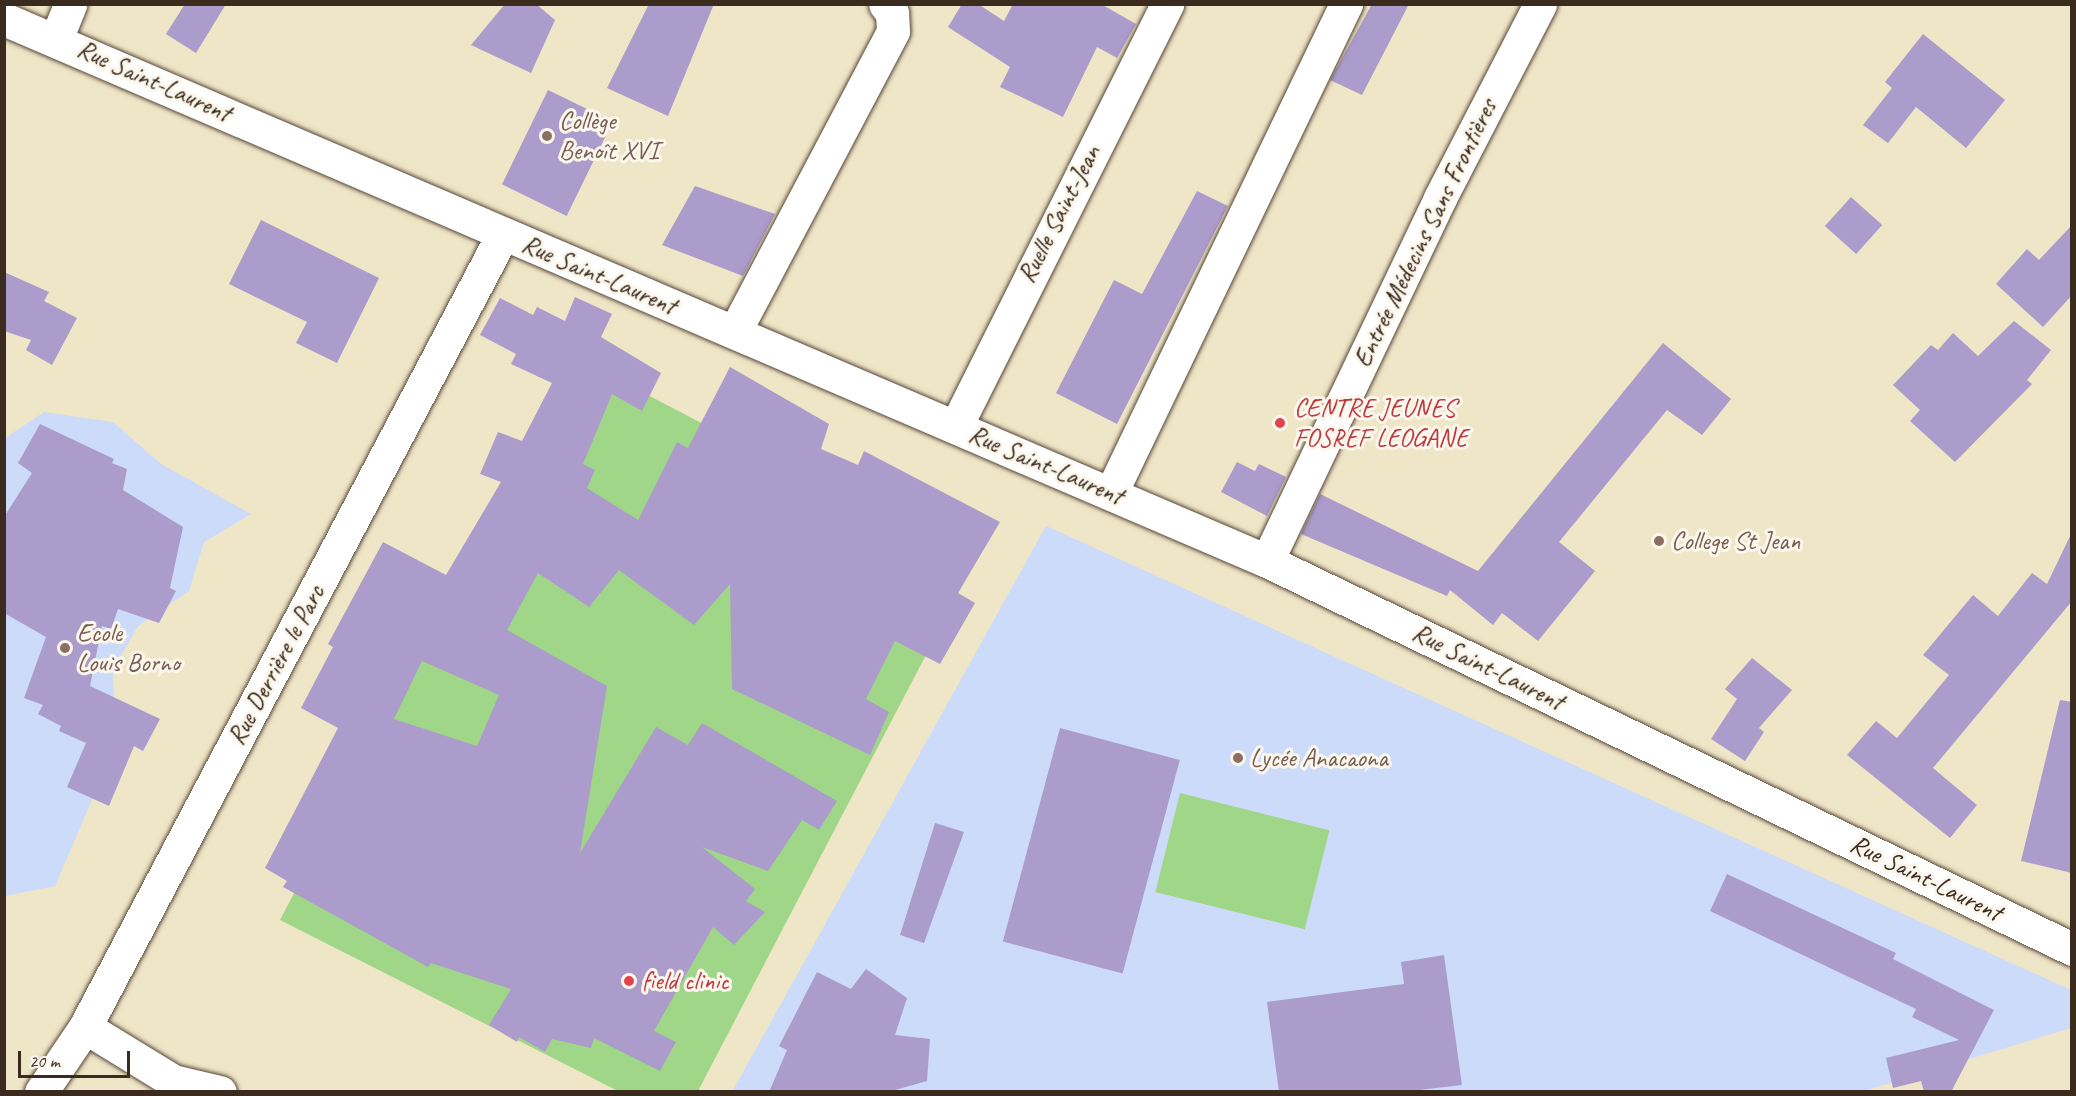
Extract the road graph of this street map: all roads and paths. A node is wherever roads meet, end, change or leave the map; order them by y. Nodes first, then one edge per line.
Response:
1 (70, 4) edge
2 (885, 4) edge
3 (1167, 4) edge
4 (1346, 4) edge
5 (1540, 4) edge
6 (4, 19) edge
7 (57, 37) junction
8 (503, 234) junction
9 (735, 332) junction
10 (956, 426) junction
11 (1111, 493) junction
12 (1267, 561) junction
13 (2072, 949) edge
14 (85, 1027) junction
15 (41, 1092) edge
16 (220, 1092) edge

1 - 7 street
2 - 9 street
3 - 10 street, Ruelle Saint-Jean
4 - 11 street
5 - 12 street, Entrée Médecins Sans Frontières
6 - 7 street, Rue Saint-Laurent
7 - 8 street, Rue Saint-Laurent
8 - 9 street, Rue Saint-Laurent
8 - 14 street, Rue Derrière le Parc
9 - 10 street, Rue Saint-Laurent
10 - 11 street, Rue Saint-Laurent
11 - 12 street, Rue Saint-Laurent
12 - 13 street, Rue Saint-Laurent
14 - 15 street, Rue Derrière le Parc
14 - 16 street

